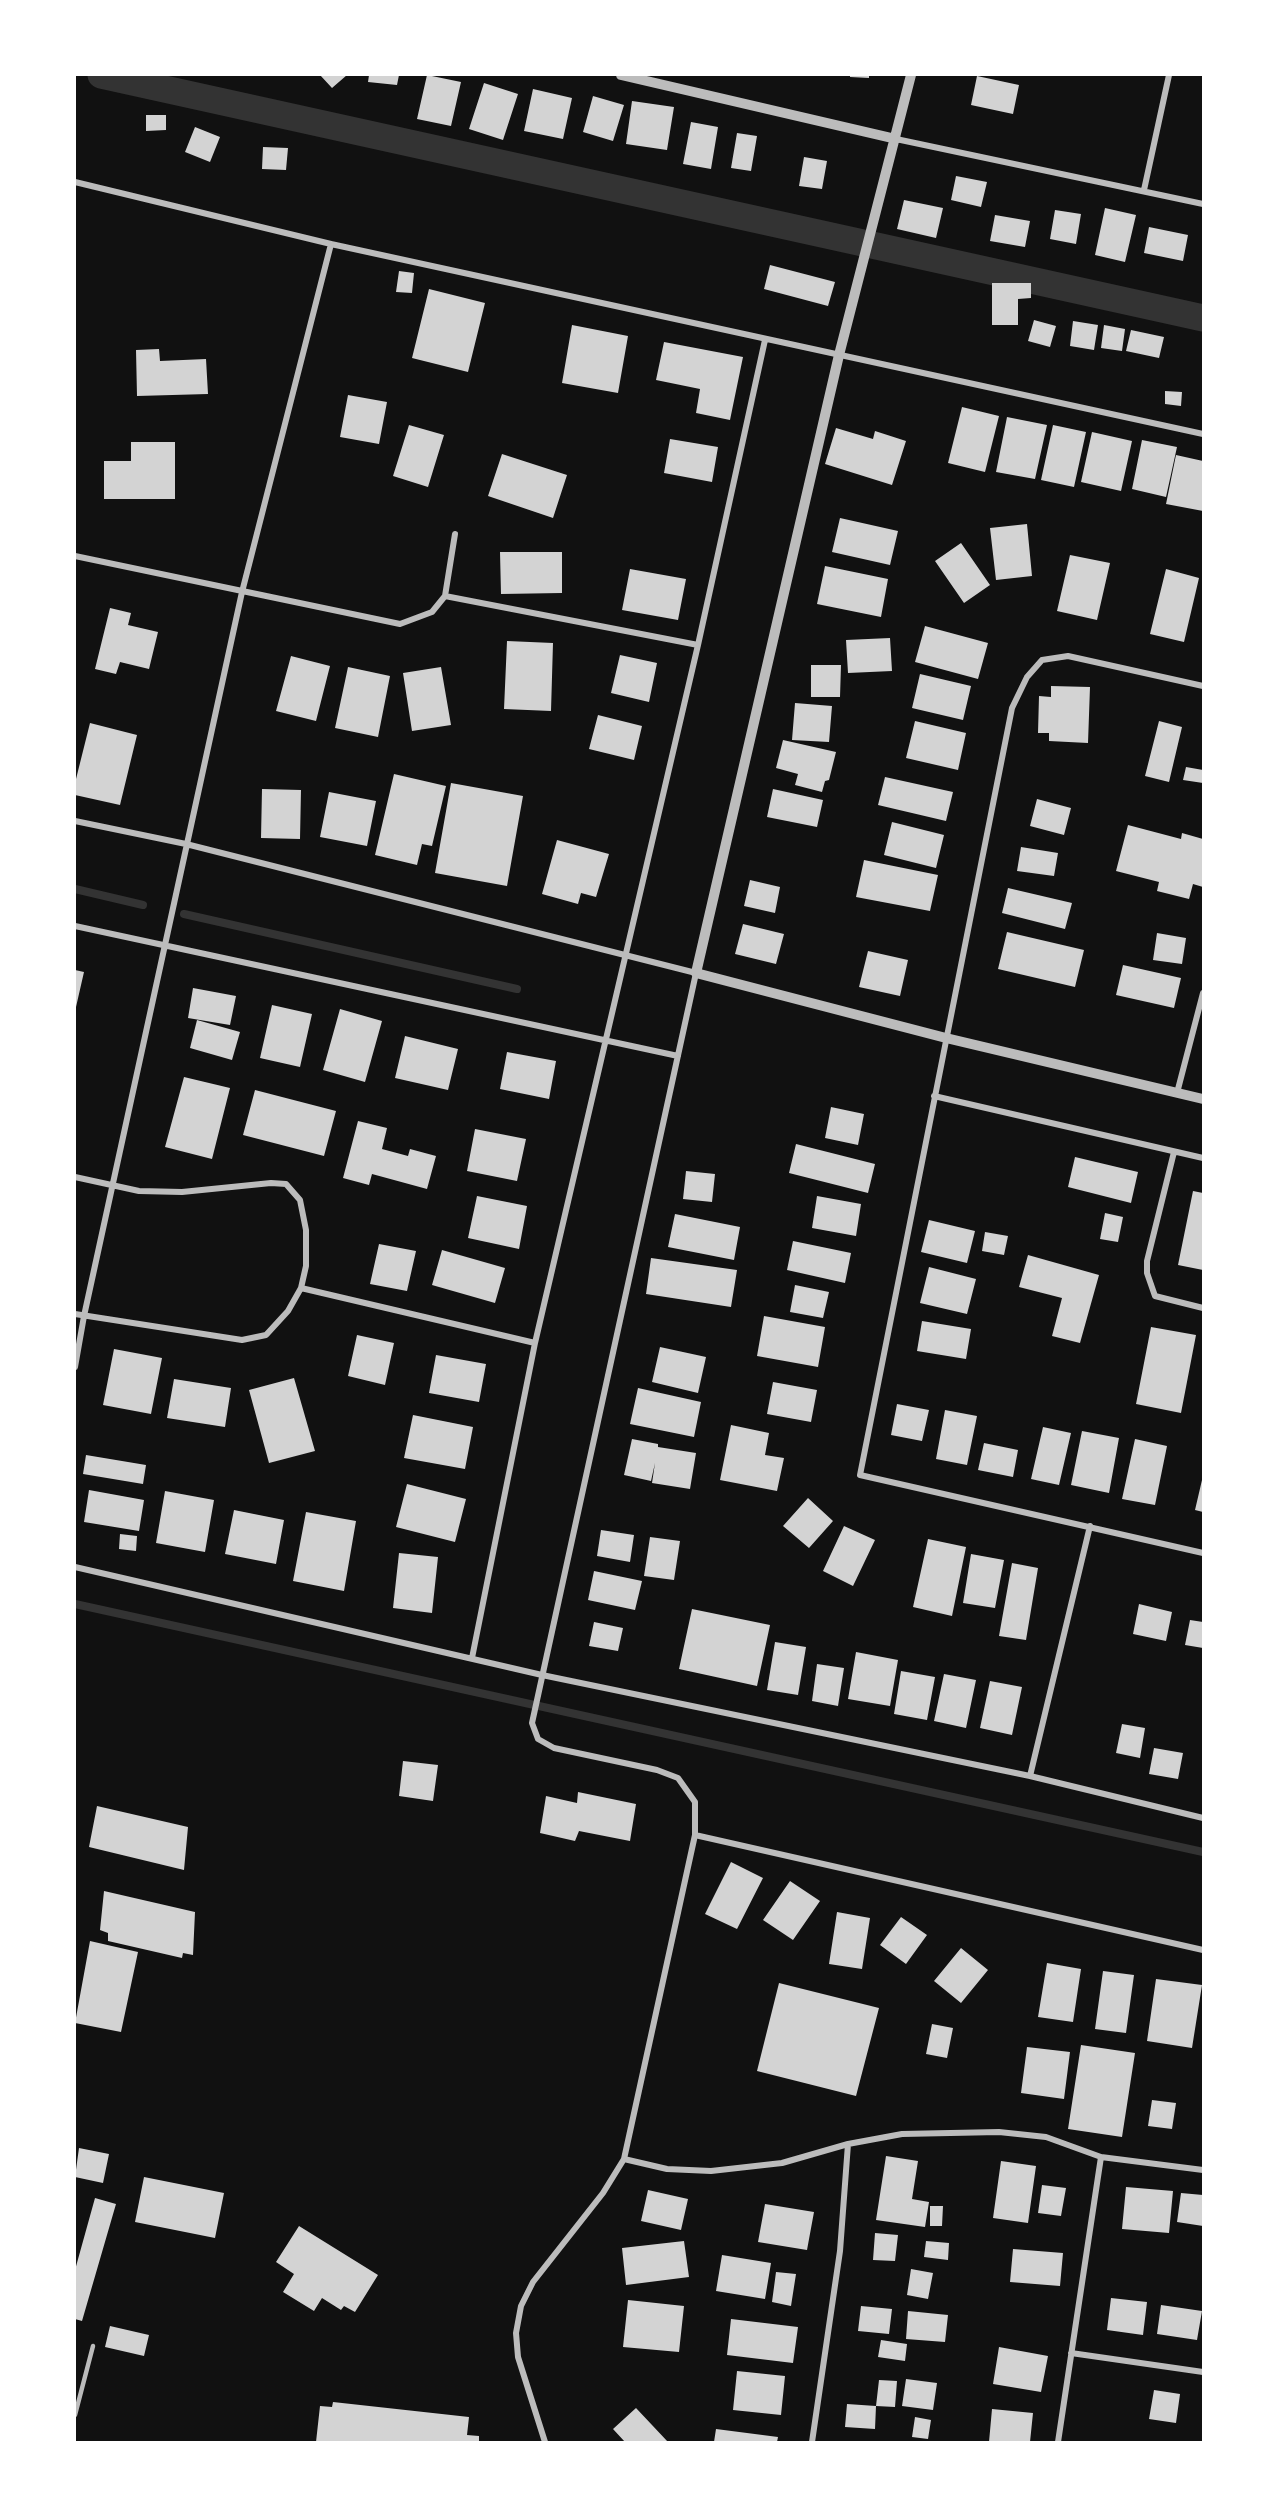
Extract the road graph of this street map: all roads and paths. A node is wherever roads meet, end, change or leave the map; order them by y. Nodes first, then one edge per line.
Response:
1 (621, 75) edge
2 (911, 75) edge
3 (1169, 75) edge
4 (896, 139) junction
5 (75, 182) edge
6 (1144, 190) junction
7 (1203, 204) edge
8 (331, 244) junction
9 (765, 340) junction
10 (839, 355) junction
11 (1203, 434) edge
12 (455, 534) dead end
13 (75, 556) edge
14 (242, 592) junction
15 (445, 596) junction
16 (698, 645) junction
17 (1203, 686) edge
18 (75, 821) edge
19 (186, 844) junction
20 (75, 926) edge
21 (165, 945) junction
22 (625, 954) junction
23 (696, 973) junction
24 (1203, 993) edge
25 (946, 1038) junction
26 (604, 1039) junction
27 (678, 1056) junction
28 (1178, 1093) junction
29 (934, 1096) junction
30 (1203, 1100) edge
31 (1174, 1152) junction
32 (1203, 1158) edge
33 (75, 1177) edge
34 (112, 1185) junction
35 (301, 1288) junction
36 (1203, 1308) edge
37 (75, 1314) edge
38 (84, 1316) junction
39 (535, 1343) junction
40 (75, 1367) edge
41 (1090, 1526) junction
42 (1203, 1553) edge
43 (75, 1567) edge
44 (472, 1658) junction
45 (542, 1675) junction
46 (1030, 1776) junction
47 (1203, 1818) edge
48 (695, 1835) junction
49 (1203, 1950) edge
50 (848, 2144) junction
51 (1101, 2157) junction
52 (624, 2160) junction
53 (1203, 2170) edge
54 (93, 2346) dead end
55 (1071, 2353) junction
56 (1203, 2372) edge
57 (75, 2415) edge
58 (545, 2442) edge
59 (812, 2442) edge
60 (1058, 2442) edge

1 - 4 street
2 - 4 street
3 - 6 street
4 - 6 street
4 - 10 street
5 - 8 street
6 - 7 street
8 - 9 street
8 - 14 street
9 - 10 street
9 - 16 street
10 - 11 street
10 - 23 street
12 - 15 street
13 - 14 street
14 - 15 street
14 - 19 street
15 - 16 street
16 - 22 street
17 - 25 street
18 - 19 street
19 - 21 street
19 - 22 street
20 - 21 street
21 - 26 street
21 - 34 street
22 - 23 street
22 - 26 street
23 - 25 street
23 - 27 street
24 - 28 street
25 - 28 street
25 - 29 street
26 - 27 street
26 - 39 street
27 - 45 street
28 - 30 street
29 - 31 street
29 - 41 street
31 - 32 street
31 - 36 street
33 - 34 street
34 - 35 street
34 - 38 street
35 - 38 street
35 - 39 street
37 - 38 street
38 - 40 street
39 - 44 street
41 - 42 street
41 - 46 street
43 - 44 street
44 - 45 street
45 - 46 street
45 - 48 street
46 - 47 street
48 - 49 street
48 - 52 street
50 - 51 street
50 - 52 street
50 - 59 street
51 - 53 street
51 - 55 street
52 - 58 street
54 - 57 lane
55 - 56 street
55 - 60 street

